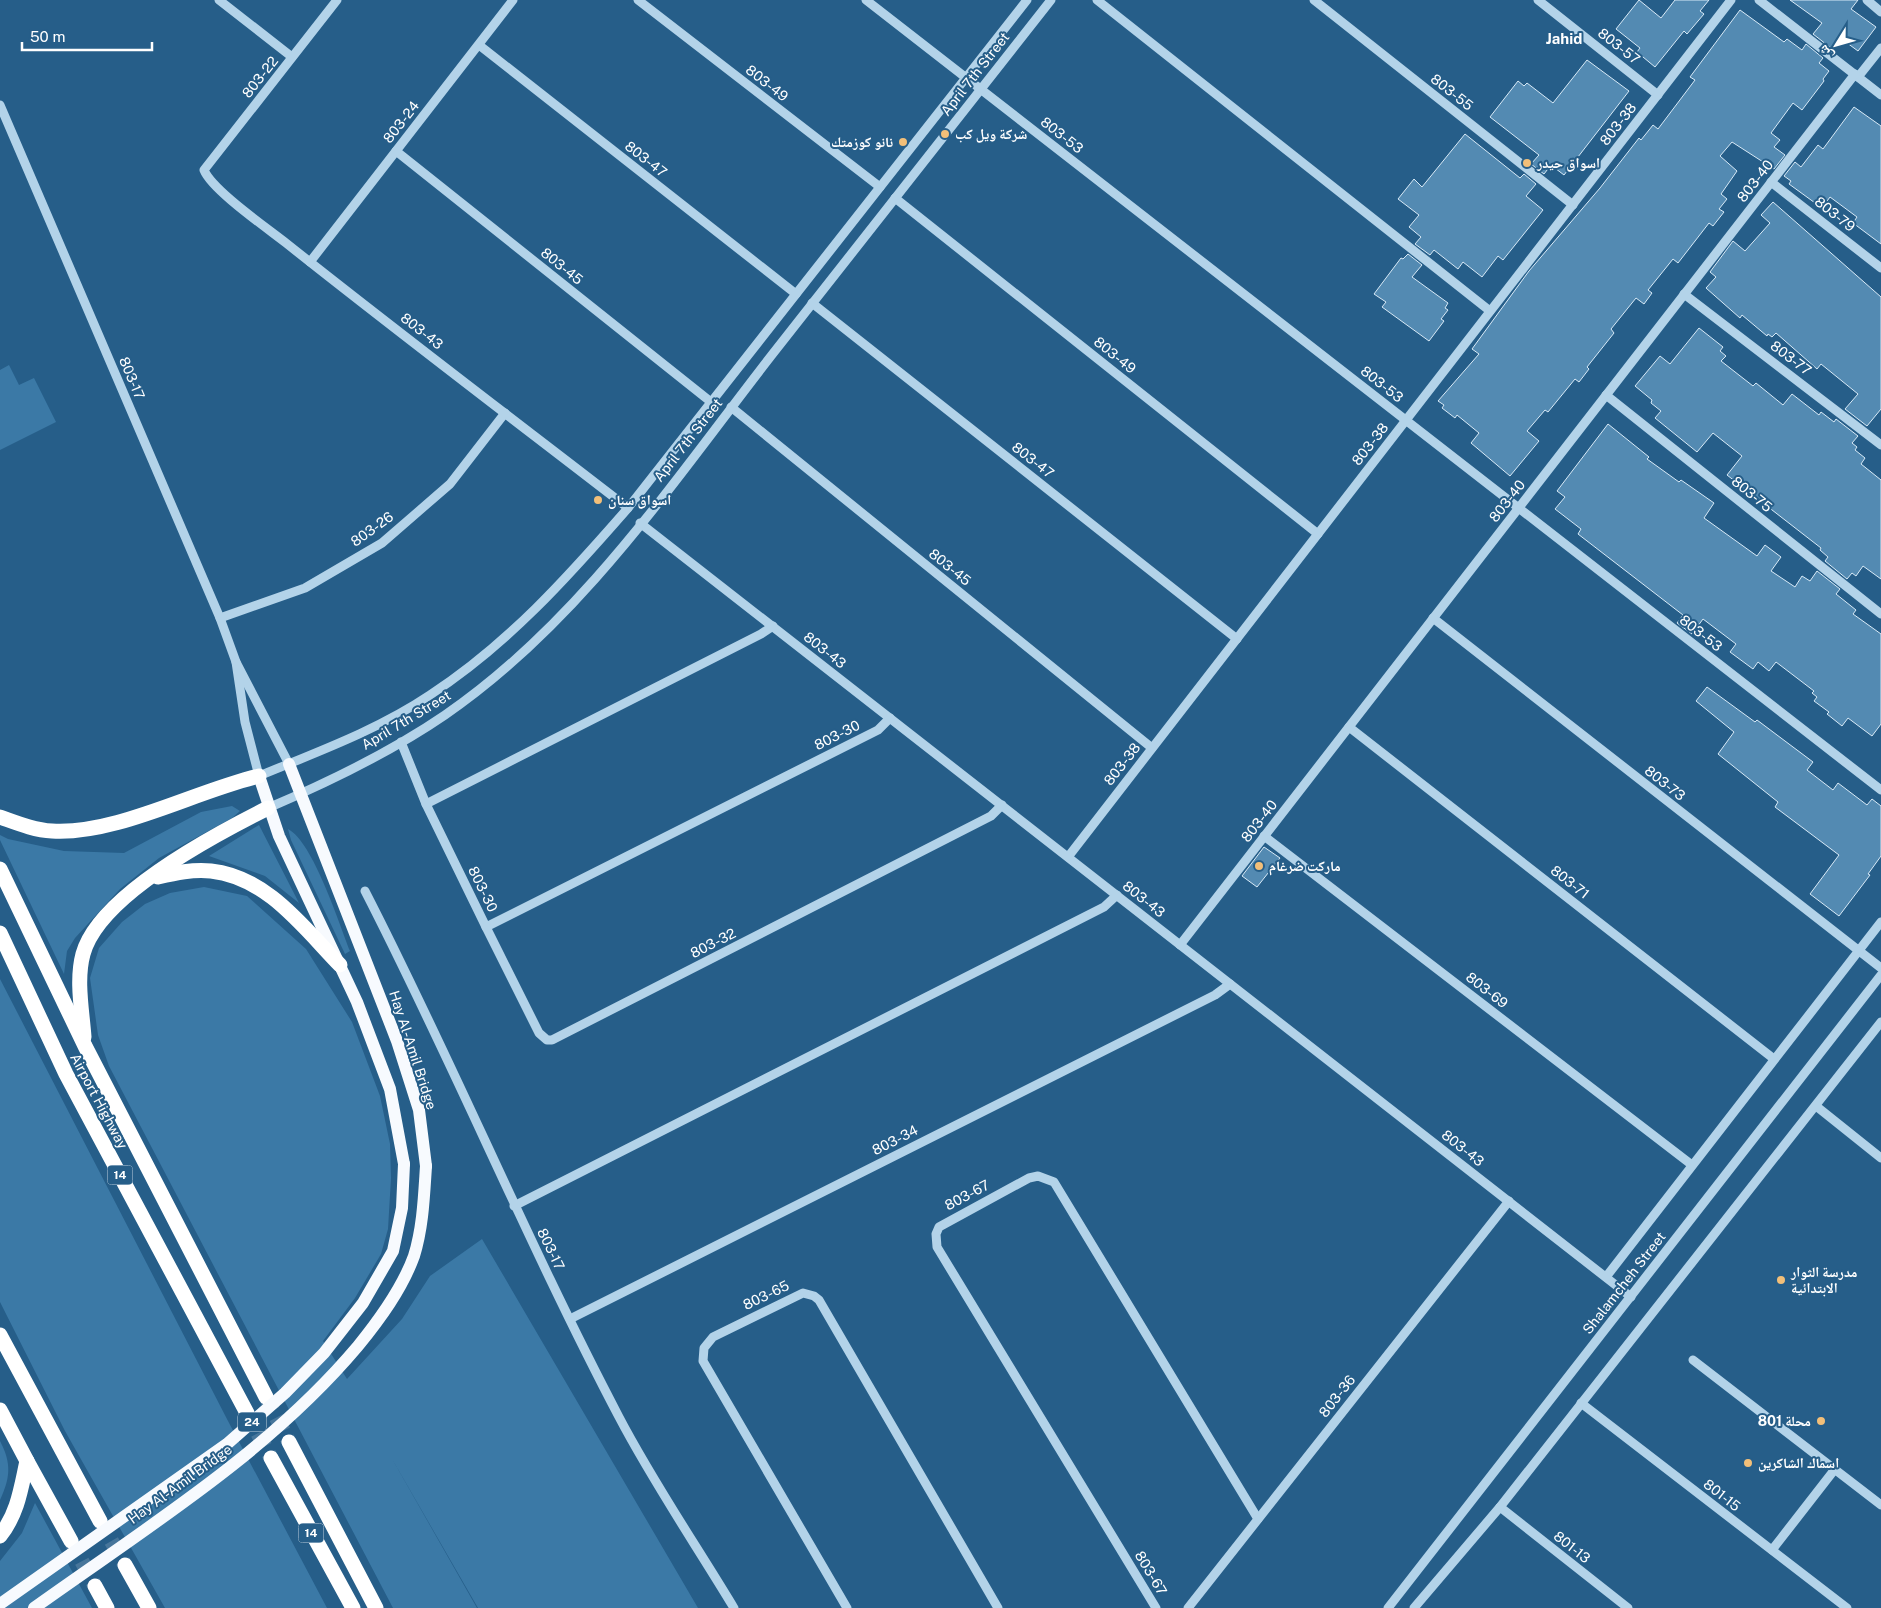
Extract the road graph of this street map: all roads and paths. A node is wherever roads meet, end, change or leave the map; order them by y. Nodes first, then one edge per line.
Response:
1 (219, 0) edge
2 (337, 0) edge
3 (513, 0) edge
4 (638, 0) edge
5 (866, 0) edge
6 (1027, 0) edge
7 (1050, 0) edge
8 (1097, 0) edge
9 (1314, 0) edge
10 (1538, 0) edge
11 (1731, 0) edge
12 (1759, 0) edge
13 (1867, 0) edge
14 (1881, 12) edge
15 (478, 45) junction
16 (1881, 48) edge
17 (292, 57) junction
18 (1856, 76) junction
19 (966, 78) junction
20 (980, 89) junction
21 (1658, 94) junction
22 (1881, 95) edge
23 (0, 105) edge
24 (396, 151) junction
25 (204, 170) joint
26 (1771, 182) junction
27 (880, 187) junction
28 (895, 198) junction
29 (1573, 205) junction
30 (310, 262) junction
31 (1881, 268) edge
32 (796, 294) junction
33 (1684, 294) junction
34 (812, 303) junction
35 (1490, 311) junction
36 (1606, 395) junction
37 (711, 402) junction
38 (731, 407) junction
39 (504, 413) junction
40 (1406, 420) junction
41 (1881, 445) edge
42 (628, 508) junction
43 (1519, 508) junction
44 (640, 523) junction
45 (1318, 534) junction
46 (1881, 614) edge
47 (220, 618) junction
48 (1433, 618) junction
49 (773, 626) junction
50 (1237, 639) junction
51 (236, 662) junction
52 (890, 718) junction
53 (1349, 727) junction
54 (401, 742) junction
55 (1152, 748) junction
56 (288, 764) junction
57 (259, 776) junction
58 (1881, 790) edge
59 (300, 794) junction
60 (426, 804) junction
61 (1002, 805) junction
62 (268, 808) junction
63 (0, 817) edge
64 (1264, 836) junction
65 (1068, 857) junction
66 (0, 869) edge
67 (149, 878) junction
68 (365, 891) dead end
69 (1117, 895) junction
70 (1881, 922) edge
71 (486, 927) junction
72 (0, 933) edge
73 (1180, 945) junction
74 (1858, 951) junction
75 (340, 965) junction
76 (1881, 968) edge
77 (1881, 975) edge
78 (1230, 984) junction
79 (1881, 1022) edge
80 (85, 1046) junction
81 (1774, 1058) junction
82 (1816, 1106) junction
83 (1881, 1158) edge
84 (1692, 1165) junction
85 (1508, 1201) junction
86 (514, 1206) junction
87 (1606, 1277) junction
88 (1631, 1297) junction
89 (570, 1319) junction
90 (0, 1335) edge
91 (1693, 1360) dead end
92 (266, 1397) tunnel mouth
93 (1581, 1403) junction
94 (0, 1410) edge
95 (247, 1413) tunnel mouth
96 (289, 1442) tunnel mouth
97 (271, 1458) tunnel mouth
98 (27, 1461) junction
99 (1835, 1469) junction
100 (1881, 1505) edge
101 (1500, 1507) junction
102 (1258, 1519) junction
103 (100, 1521) tunnel mouth
104 (0, 1536) edge
105 (71, 1541) tunnel mouth
106 (1772, 1550) junction
107 (125, 1565) tunnel mouth
108 (95, 1586) tunnel mouth
109 (0, 1604) edge
110 (34, 1608) edge
111 (107, 1608) edge
112 (149, 1608) edge
113 (353, 1608) edge
114 (376, 1608) edge
115 (734, 1608) edge
116 (847, 1608) edge
117 (998, 1608) edge
118 (1156, 1608) edge
119 (1188, 1608) edge
120 (1388, 1608) edge
121 (1416, 1608) edge
122 (1628, 1608) edge
123 (1847, 1608) edge

1 - 17 street
2 - 17 street, 803-22
3 - 15 street, 803-24
4 - 27 street, 803-49
5 - 19 street, 803-53
6 - 19 street, April 7th Street
7 - 20 street, April 7th Street
8 - 35 street
9 - 29 street, 803-55
10 - 21 street, 803-57
11 - 21 street, 803-38
12 - 18 street
13 - 14 street
15 - 24 street, 803-24
15 - 32 street, 803-47
16 - 18 street, 803-40
17 - 25 street, 803-22
18 - 22 street
18 - 26 street, 803-40
19 - 20 street, 803-53
19 - 27 street, April 7th Street
20 - 28 street, April 7th Street
20 - 40 street, 803-53
21 - 29 street, 803-38
23 - 47 street, 803-17
24 - 30 street, 803-24
24 - 37 street, 803-45
25 - 30 street, 803-43
26 - 31 street, 803-79
26 - 33 street, 803-40
27 - 32 street, April 7th Street
28 - 34 street, April 7th Street
28 - 45 street, 803-49
29 - 35 street, 803-38
30 - 39 street, 803-43
32 - 37 street, April 7th Street
33 - 36 street, 803-40
33 - 41 street, 803-77
34 - 38 street, April 7th Street
34 - 50 street, 803-47
35 - 40 street, 803-38
36 - 43 street, 803-40
36 - 46 street, 803-75
37 - 42 street, April 7th Street
38 - 44 street, April 7th Street
38 - 55 street, 803-45
39 - 42 street, 803-43
39 - 47 street, 803-26
40 - 43 street, 803-53
40 - 45 street, 803-38
42 - 56 street, April 7th Street
43 - 48 street, 803-40
43 - 58 street, 803-53
44 - 49 street, 803-43
44 - 54 street, April 7th Street
45 - 50 street, 803-38
47 - 51 street, 803-17
48 - 53 street, 803-40
48 - 74 street, 803-73
49 - 52 street, 803-43
49 - 60 street
50 - 55 street, 803-38
51 - 56 street, 803-17
51 - 57 street, 803-17
52 - 61 street, 803-43
52 - 71 street, 803-30
53 - 64 street, 803-40
53 - 81 street, 803-71
54 - 59 street, April 7th Street
54 - 60 street, 803-30
55 - 65 street, 803-38
56 - 57 street, April 7th Street
56 - 59 main road, Hay Al-Amil Bridge
57 - 62 main road, Hay Al-Amil Bridge
57 - 63 highway
59 - 62 street, April 7th Street
59 - 110 main road, Hay Al-Amil Bridge / 24, bridge
60 - 71 street, 803-30
61 - 65 street, 803-43
61 - 71 street, 803-32
62 - 67 highway
62 - 75 main road, Hay Al-Amil Bridge
64 - 73 street, 803-40
64 - 84 street, 803-69
65 - 69 street, 803-43
66 - 80 highway
67 - 75 highway
67 - 80 highway
68 - 86 street, 803-17
69 - 73 street, 803-43
69 - 86 street
70 - 74 street
72 - 95 highway, Airport Highway / 14
73 - 78 street, 803-43
74 - 76 street, 803-73
74 - 81 street
75 - 109 main road, Hay Al-Amil Bridge / 24, bridge
77 - 88 street, Shalamcheh Street
78 - 85 street, 803-43
78 - 89 street, 803-34
79 - 82 street
80 - 92 highway
81 - 84 street
82 - 83 street
82 - 93 street
84 - 87 street
85 - 87 street, 803-43
85 - 102 street, 803-36
86 - 89 street, 803-17
87 - 88 street, 803-43
88 - 120 street, Shalamcheh Street
89 - 115 street, 803-17
90 - 103 highway
91 - 99 street
93 - 101 street
93 - 106 street, 801-15
94 - 98 highway
96 - 114 highway
97 - 113 highway, 14
98 - 104 highway
98 - 105 highway
99 - 100 street
99 - 106 street
101 - 121 street
101 - 122 street, 801-13
102 - 118 street, 803-67
102 - 119 street, 803-36
106 - 123 street, 801-15
107 - 112 highway
108 - 111 highway
116 - 117 street, 803-65

